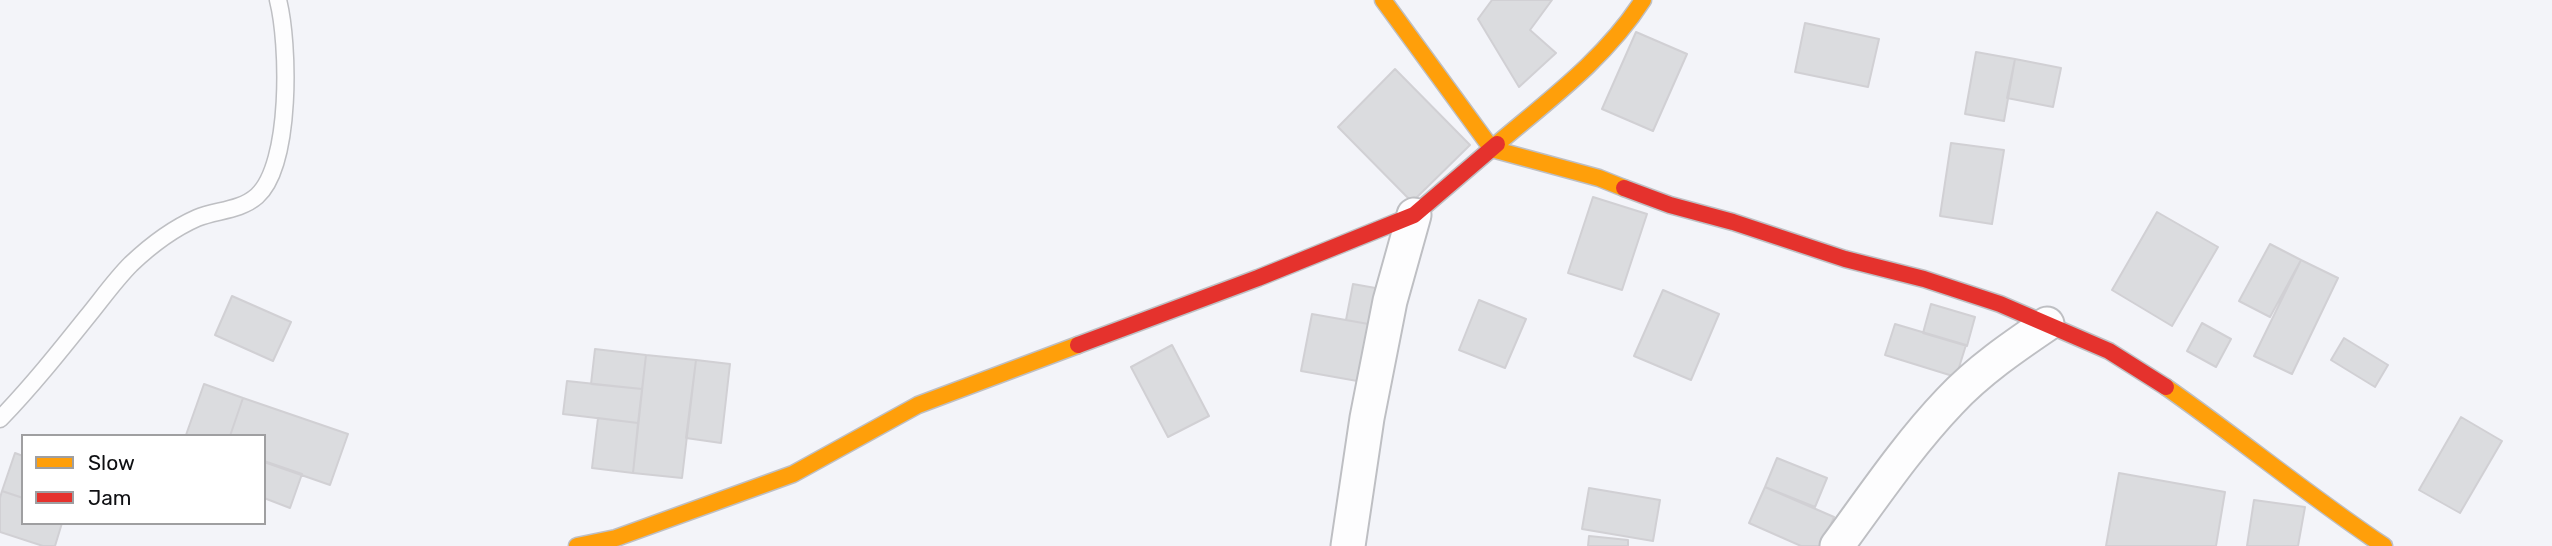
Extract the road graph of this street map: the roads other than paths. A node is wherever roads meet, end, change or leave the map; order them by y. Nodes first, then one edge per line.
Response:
1 (278, 0) edge
2 (1382, 0) edge
3 (1643, 0) edge
4 (1492, 149) junction
5 (1414, 215) junction
6 (2047, 324) junction
7 (0, 419) edge
8 (577, 546) edge
9 (1348, 546) edge
10 (1837, 546) edge
11 (2384, 546) edge

1 - 7 lane
2 - 4 street
3 - 4 street
4 - 5 street
4 - 6 street
5 - 8 street
5 - 9 street
6 - 10 street
6 - 11 street

